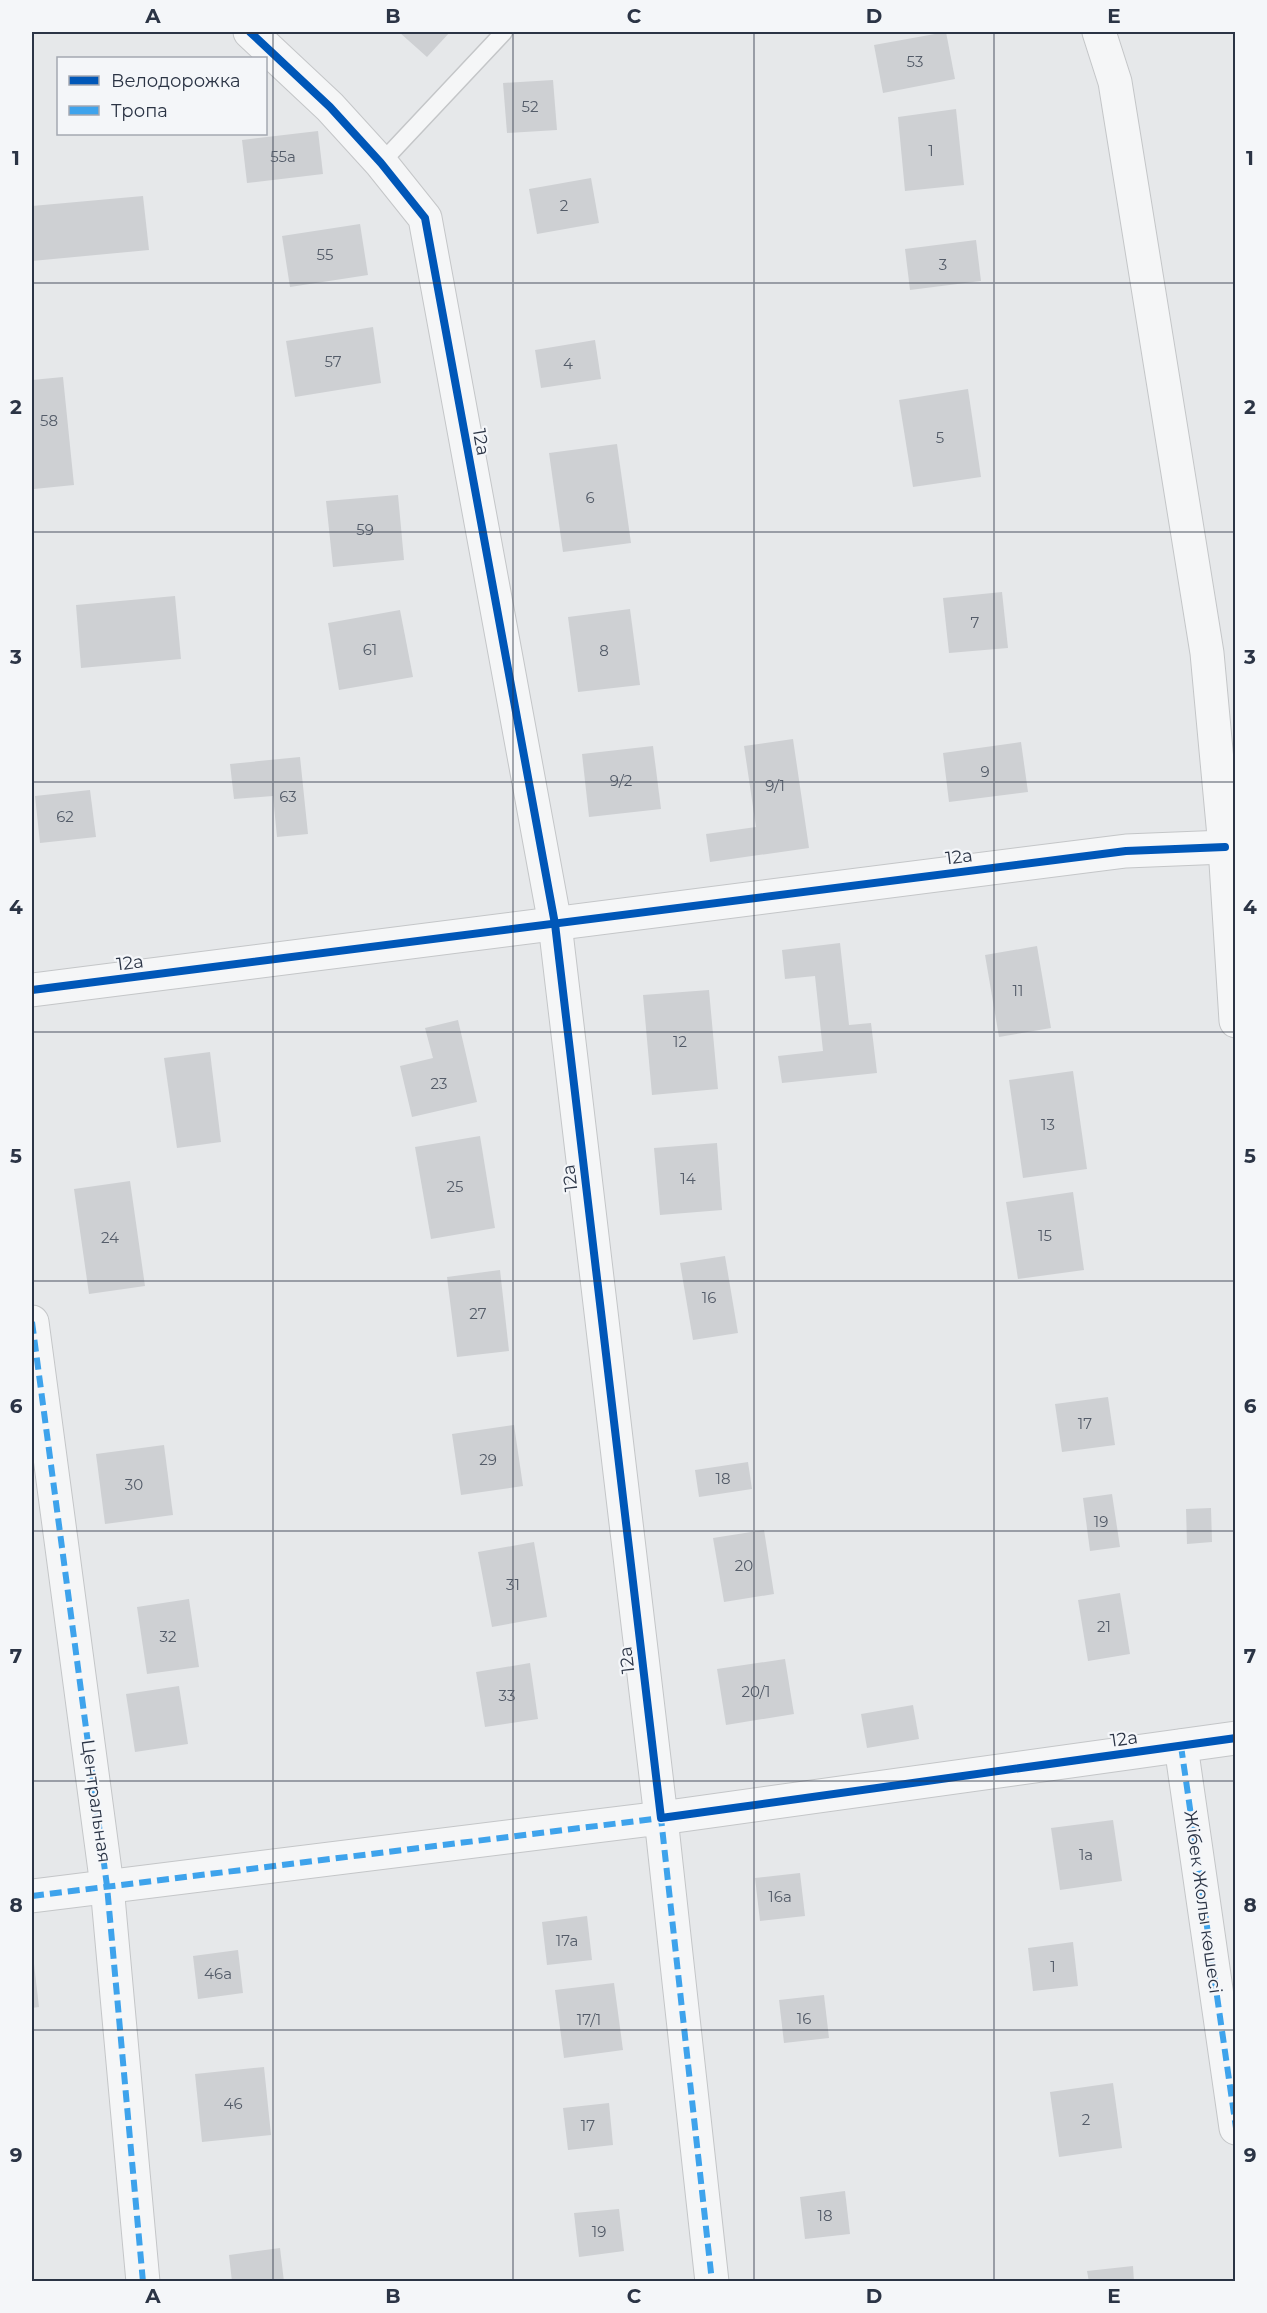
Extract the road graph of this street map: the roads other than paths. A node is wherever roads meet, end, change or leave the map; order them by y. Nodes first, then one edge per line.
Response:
1 (250, 32) edge
2 (504, 32) edge
3 (1098, 32) edge
4 (381, 163) junction
5 (1227, 770) edge
6 (1225, 847) junction
7 (555, 924) junction
8 (32, 990) edge
9 (1236, 1021) edge
10 (32, 1322) edge
11 (1236, 1738) edge
12 (1181, 1746) junction
13 (661, 1818) junction
14 (107, 1886) junction
15 (32, 1896) edge
16 (1236, 2128) edge
17 (143, 2282) edge
18 (712, 2282) edge

1 - 4 street, 12а
2 - 4 lane
3 - 5 street
4 - 7 street, 12а
5 - 6 street
6 - 7 street, 12а
6 - 9 street
7 - 8 street, 12а
7 - 13 street, 12а
10 - 14 street, Центральная
11 - 12 street, 12а
12 - 13 street, 12а
12 - 16 street, Жібек Жолы көшесі
13 - 14 street
13 - 18 street
14 - 15 street
14 - 17 street, Центральная

